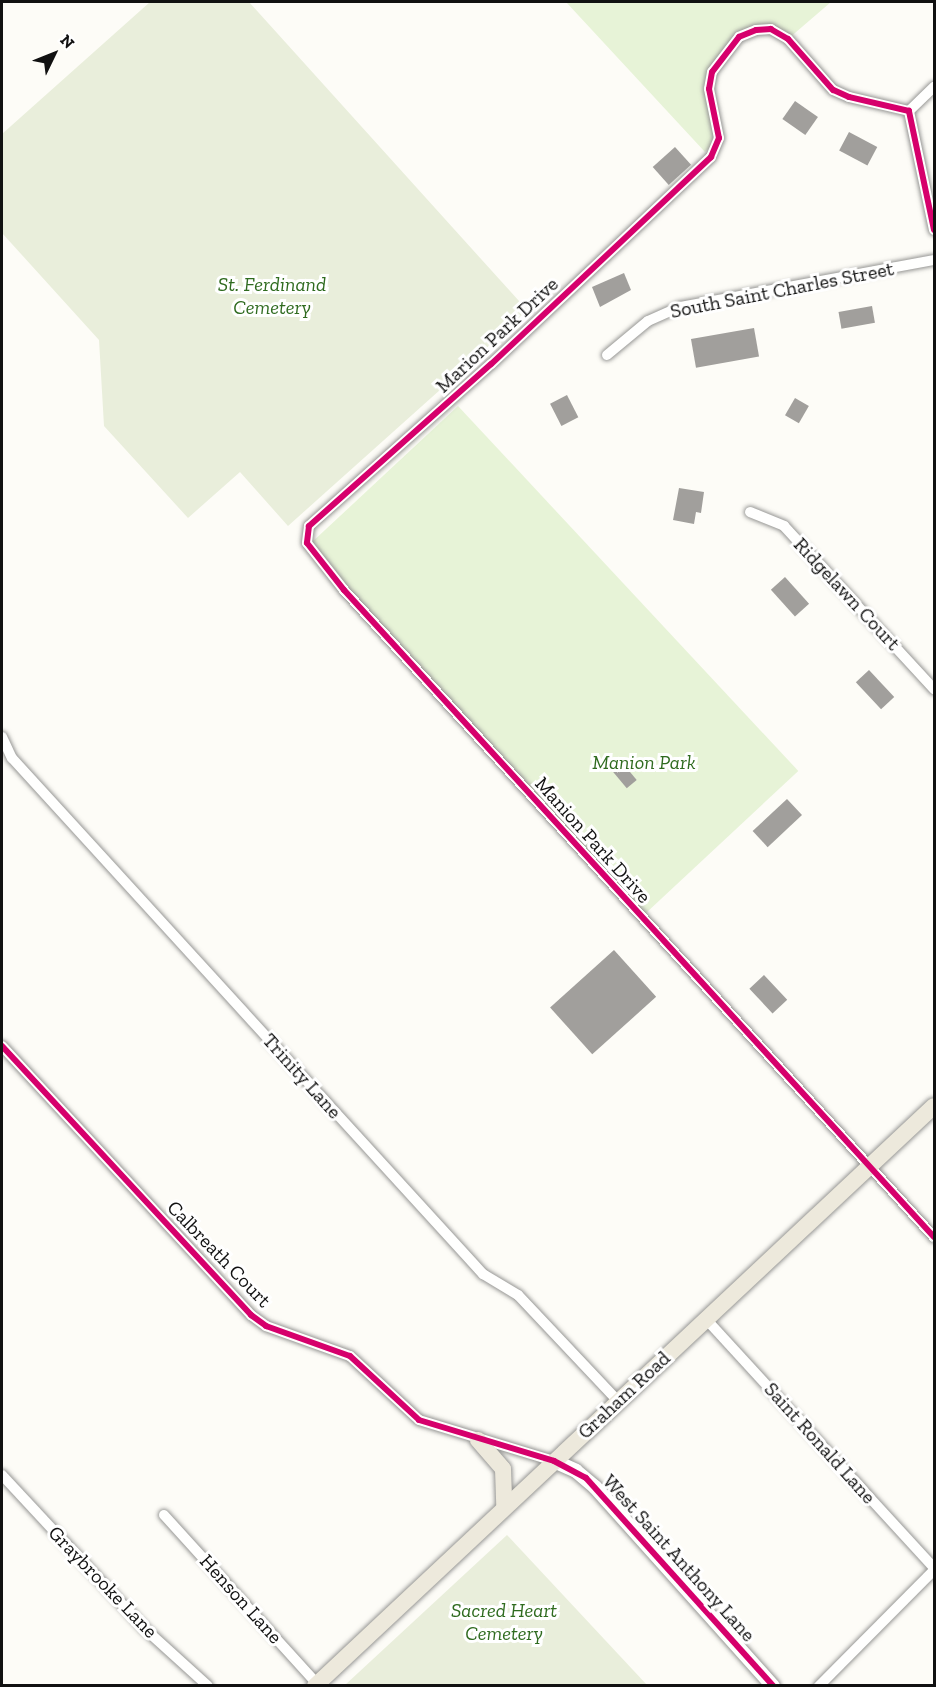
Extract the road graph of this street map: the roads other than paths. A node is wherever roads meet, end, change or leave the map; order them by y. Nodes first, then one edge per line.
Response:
1 (934, 87) edge
2 (909, 111) junction
3 (934, 230) edge
4 (934, 260) edge
5 (607, 355) dead end
6 (750, 512) dead end
7 (309, 526) joint
8 (934, 689) edge
9 (2, 736) edge
10 (2, 1046) edge
11 (934, 1106) edge
12 (869, 1168) junction
13 (934, 1238) edge
14 (706, 1318) junction
15 (617, 1400) junction
16 (478, 1440) junction
17 (554, 1461) junction
18 (2, 1475) edge
19 (504, 1507) junction
20 (164, 1515) dead end
21 (934, 1569) edge
22 (316, 1685) edge
23 (208, 1686) edge
24 (773, 1686) edge
25 (819, 1686) edge

1 - 2 street
2 - 3 street
2 - 7 street, Marion Park Drive
4 - 5 street, South Saint Charles Street
6 - 8 street, Ridgelawn Court
7 - 12 street, Manion Park Drive
9 - 15 street, Trinity Lane
10 - 16 street, Calbreath Court
11 - 12 main road, Graham Road
12 - 13 street, Manion Park Drive
12 - 14 main road, Graham Road
14 - 15 main road, Graham Road
14 - 21 street, Saint Ronald Lane
15 - 17 main road, Graham Road
16 - 17 street, Calbreath Court
16 - 19 main road
17 - 19 main road, Graham Road
17 - 24 street, West Saint Anthony Lane
18 - 23 street, Graybrooke Lane
19 - 22 main road, Graham Road
20 - 22 street, Henson Lane
21 - 25 street

